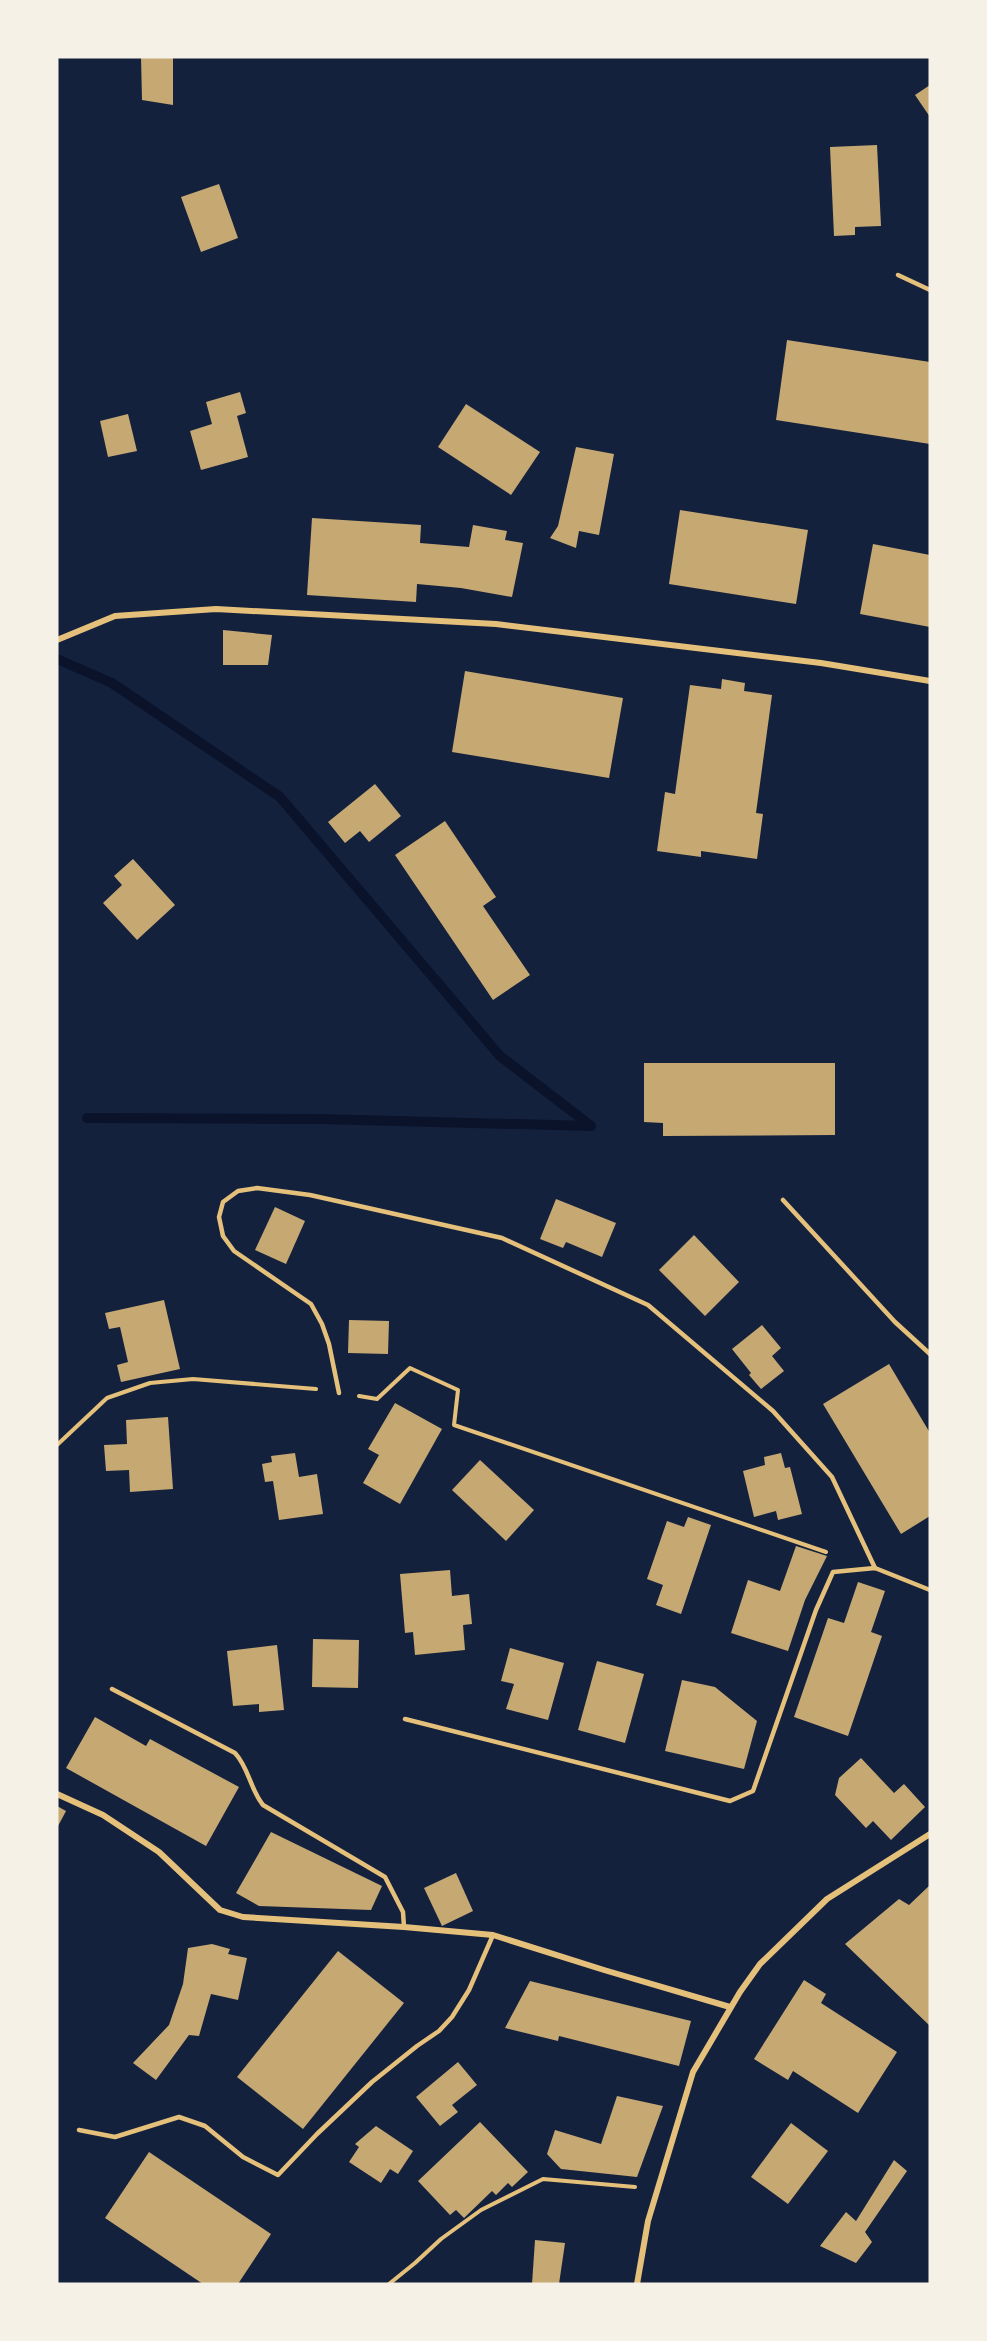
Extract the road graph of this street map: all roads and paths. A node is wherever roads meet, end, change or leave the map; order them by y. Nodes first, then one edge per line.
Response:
1 (898, 275) dead end
2 (930, 290) edge
3 (57, 640) edge
4 (930, 681) edge
5 (783, 1200) dead end
6 (930, 1354) edge
7 (339, 1393) junction
8 (57, 1445) edge
9 (831, 1553) dead end
10 (875, 1568) junction
11 (930, 1590) edge
12 (112, 1689) dead end
13 (405, 1719) dead end
14 (57, 1794) edge
15 (930, 1834) edge
16 (404, 1927) junction
17 (493, 1935) junction
18 (730, 2007) junction
19 (80, 2130) dead end
20 (657, 2189) junction
21 (388, 2284) edge
22 (637, 2284) edge

1 - 2 lane
3 - 4 street
5 - 6 lane
7 - 8 path
7 - 9 path
7 - 10 lane
10 - 11 lane
10 - 13 lane
12 - 16 lane
14 - 16 street
15 - 18 street
16 - 17 street
17 - 18 street
17 - 19 lane
18 - 20 street
20 - 21 path
20 - 22 street

